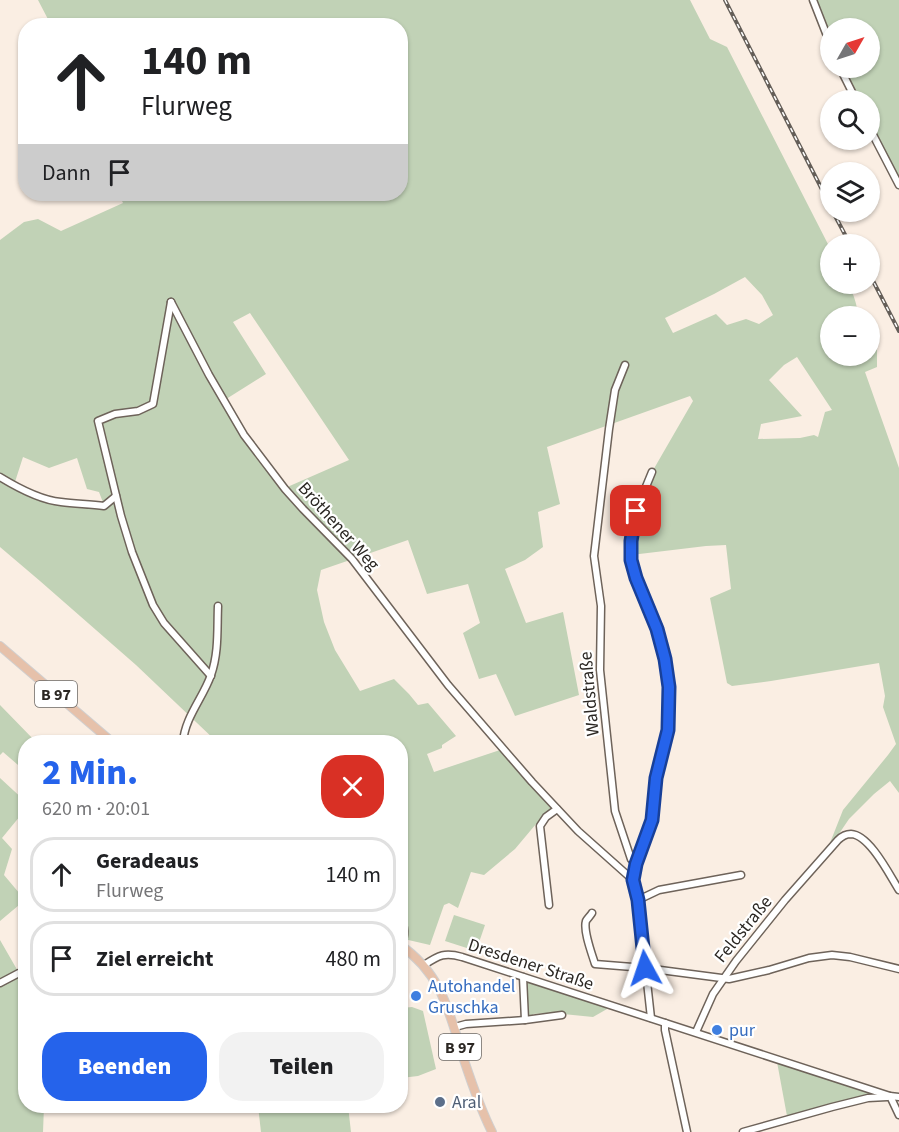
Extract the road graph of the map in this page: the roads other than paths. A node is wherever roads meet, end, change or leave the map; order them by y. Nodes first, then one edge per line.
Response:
1 (813, 0) edge
2 (820, 18) edge
3 (880, 148) edge
4 (899, 185) edge
5 (625, 365) dead end
6 (652, 472) dead end
7 (0, 477) edge
8 (116, 496) junction
9 (218, 606) dead end
10 (0, 645) edge
11 (211, 676) junction
12 (104, 735) edge
13 (184, 735) edge
14 (557, 809) junction
15 (636, 864) junction
16 (741, 874) dead end
17 (633, 880) junction
18 (899, 890) edge
19 (638, 900) junction
20 (549, 905) dead end
21 (592, 913) dead end
22 (408, 951) edge
23 (424, 965) junction
24 (645, 968) junction
25 (899, 969) edge
26 (18, 973) edge
27 (523, 977) junction
28 (723, 978) junction
29 (0, 982) edge
30 (562, 1015) dead end
31 (651, 1018) junction
32 (525, 1020) junction
33 (665, 1023) junction
34 (455, 1027) junction
35 (696, 1032) junction
36 (890, 1096) junction
37 (899, 1096) edge
38 (899, 1115) edge
39 (492, 1132) edge
40 (687, 1132) edge
41 (743, 1132) edge

1 - 2 street
3 - 4 street
5 - 15 street, Waldstraße
6 - 15 street
7 - 8 street
8 - 11 street
8 - 14 street, Bröthener Weg
9 - 11 street
10 - 12 main road, B 97
11 - 13 street
14 - 17 street, Bröthener Weg
14 - 20 street
15 - 17 street
16 - 19 street
17 - 19 street
18 - 28 street, Feldstraße
19 - 24 street
21 - 24 street
22 - 23 main road, B 97
23 - 27 street, Dresdener Straße
23 - 34 main road, B 97
24 - 28 street
24 - 31 street
25 - 28 street
26 - 29 street
27 - 31 street, Dresdener Straße
27 - 32 street
28 - 35 street, Feldstraße
30 - 32 street
31 - 33 street, Dresdener Straße
32 - 34 street
33 - 35 street, Dresdener Straße
33 - 40 street
34 - 39 main road, B 97
35 - 36 street, Dresdener Straße
36 - 37 street, Dresdener Straße
36 - 38 street
36 - 41 street

